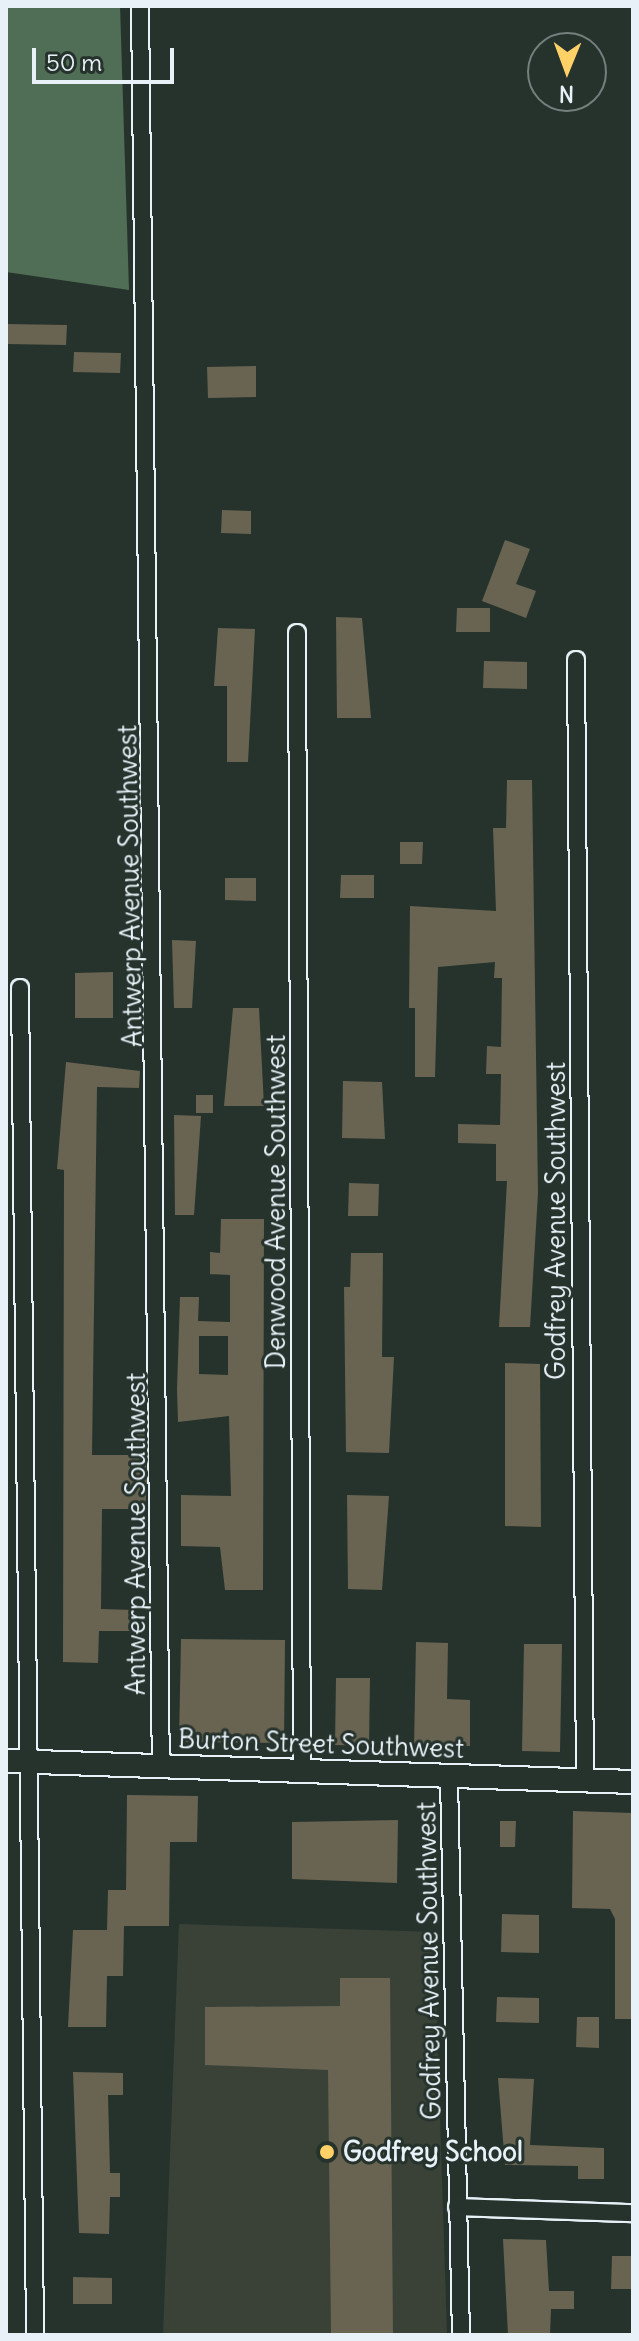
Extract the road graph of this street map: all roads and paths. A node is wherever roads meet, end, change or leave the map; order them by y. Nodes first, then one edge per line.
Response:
1 (140, 6) edge
2 (297, 633) dead end
3 (576, 660) dead end
4 (20, 988) dead end
5 (15, 1761) edge
6 (161, 1766) junction
7 (302, 1771) junction
8 (449, 1778) junction
9 (585, 1781) junction
10 (633, 1782) edge
11 (457, 2207) junction
12 (633, 2213) edge
13 (35, 2335) edge
14 (461, 2335) edge

1 - 6 street, Antwerp Avenue Southwest
2 - 7 street, Denwood Avenue Southwest
3 - 9 street, Godfrey Avenue Southwest
4 - 5 street
5 - 6 main road, Burton Street Southwest
5 - 13 street
6 - 7 main road, Burton Street Southwest
7 - 8 main road, Burton Street Southwest
8 - 9 main road, Burton Street Southwest
8 - 11 street, Godfrey Avenue Southwest
9 - 10 main road, Burton Street Southwest
11 - 12 street
11 - 14 street, Godfrey Avenue Southwest

